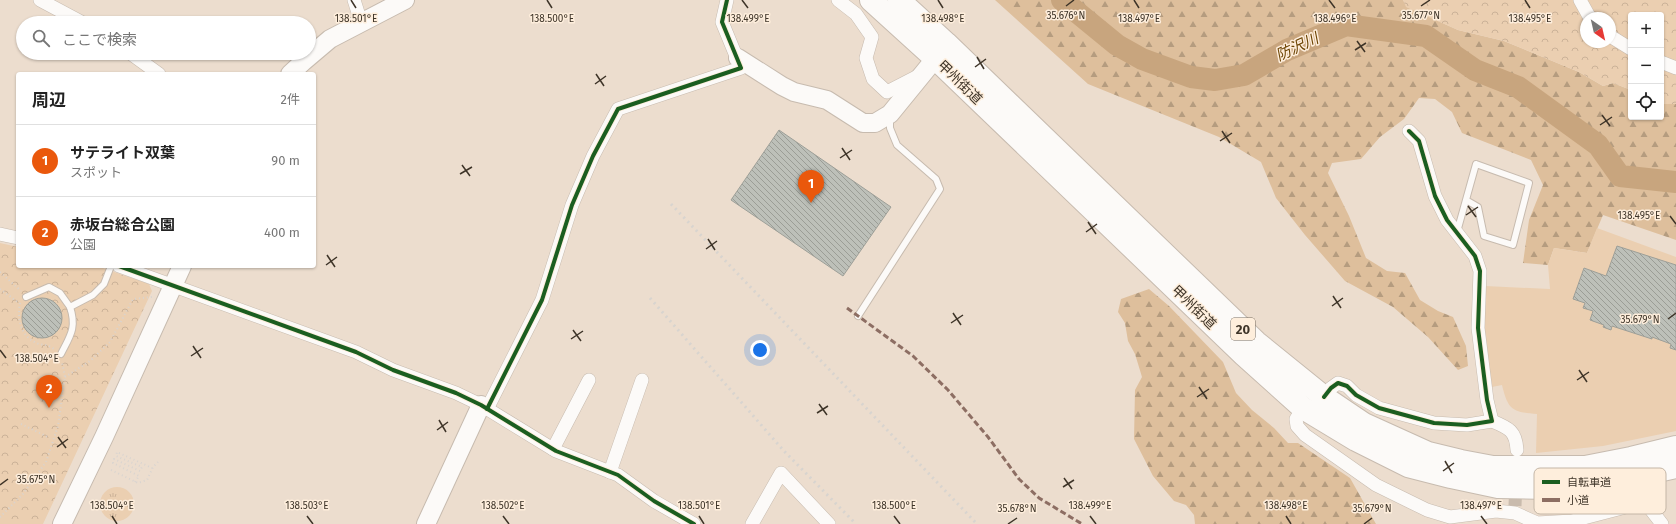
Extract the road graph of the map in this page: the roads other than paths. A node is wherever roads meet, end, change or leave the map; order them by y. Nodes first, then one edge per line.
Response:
1 (40, 0) edge
2 (354, 0) edge
3 (405, 0) edge
4 (727, 0) edge
5 (838, 0) edge
6 (871, 0) edge
7 (899, 0) edge
8 (1580, 0) edge
9 (1586, 12) edge
10 (70, 16) edge
11 (361, 22) junction
12 (1616, 40) edge
13 (1629, 48) edge
14 (316, 51) edge
15 (738, 58) junction
16 (935, 58) junction
17 (140, 60) edge
18 (306, 60) edge
19 (1664, 63) edge
20 (1676, 68) edge
21 (156, 72) edge
22 (292, 72) edge
23 (890, 114) junction
24 (1409, 130) dead end
25 (1466, 200) junction
26 (1456, 232) junction
27 (0, 234) edge
28 (16, 238) edge
29 (110, 268) edge
30 (125, 268) edge
31 (181, 268) edge
32 (173, 285) junction
33 (26, 297) road end
34 (70, 308) junction
35 (858, 316) dead end
36 (60, 354) road end
37 (589, 380) dead end
38 (642, 380) dead end
39 (1324, 398) junction
40 (484, 407) junction
41 (1303, 408) junction
42 (1492, 421) junction
43 (1676, 447) edge
44 (553, 449) junction
45 (1518, 450) dead end
46 (1676, 467) edge
47 (1666, 469) edge
48 (610, 472) junction
49 (1534, 487) edge
50 (1597, 514) edge
51 (1654, 514) edge
52 (62, 524) edge
53 (426, 524) edge
54 (694, 524) edge
55 (752, 524) edge
56 (829, 524) edge
57 (1662, 524) edge

1 - 10 street
2 - 11 street
3 - 11 street
4 - 15 street
5 - 16 street
6 - 16 highway, 甲州街道 / 20
7 - 16 highway, 甲州街道 / 20
8 - 9 street
11 - 14 street
12 - 13 street
15 - 23 street
15 - 40 street
16 - 23 street
16 - 39 highway, 甲州街道 / 20
16 - 41 highway, 甲州街道 / 20
17 - 21 street
18 - 22 street
19 - 20 street
23 - 35 lane
24 - 26 street
25 - 25 lane
25 - 26 lane
26 - 42 street
27 - 28 street
29 - 34 lane
30 - 32 street
31 - 32 street
32 - 40 street
32 - 52 street
33 - 34 lane
34 - 36 lane
37 - 44 street
38 - 48 street
39 - 42 street
39 - 43 highway, 甲州街道 / 20
40 - 44 street
40 - 53 street
41 - 49 highway, 甲州街道 / 20
41 - 50 street
42 - 45 street
44 - 48 street
46 - 47 highway, 甲州街道 / 20
48 - 54 street
51 - 57 street
55 - 56 street

